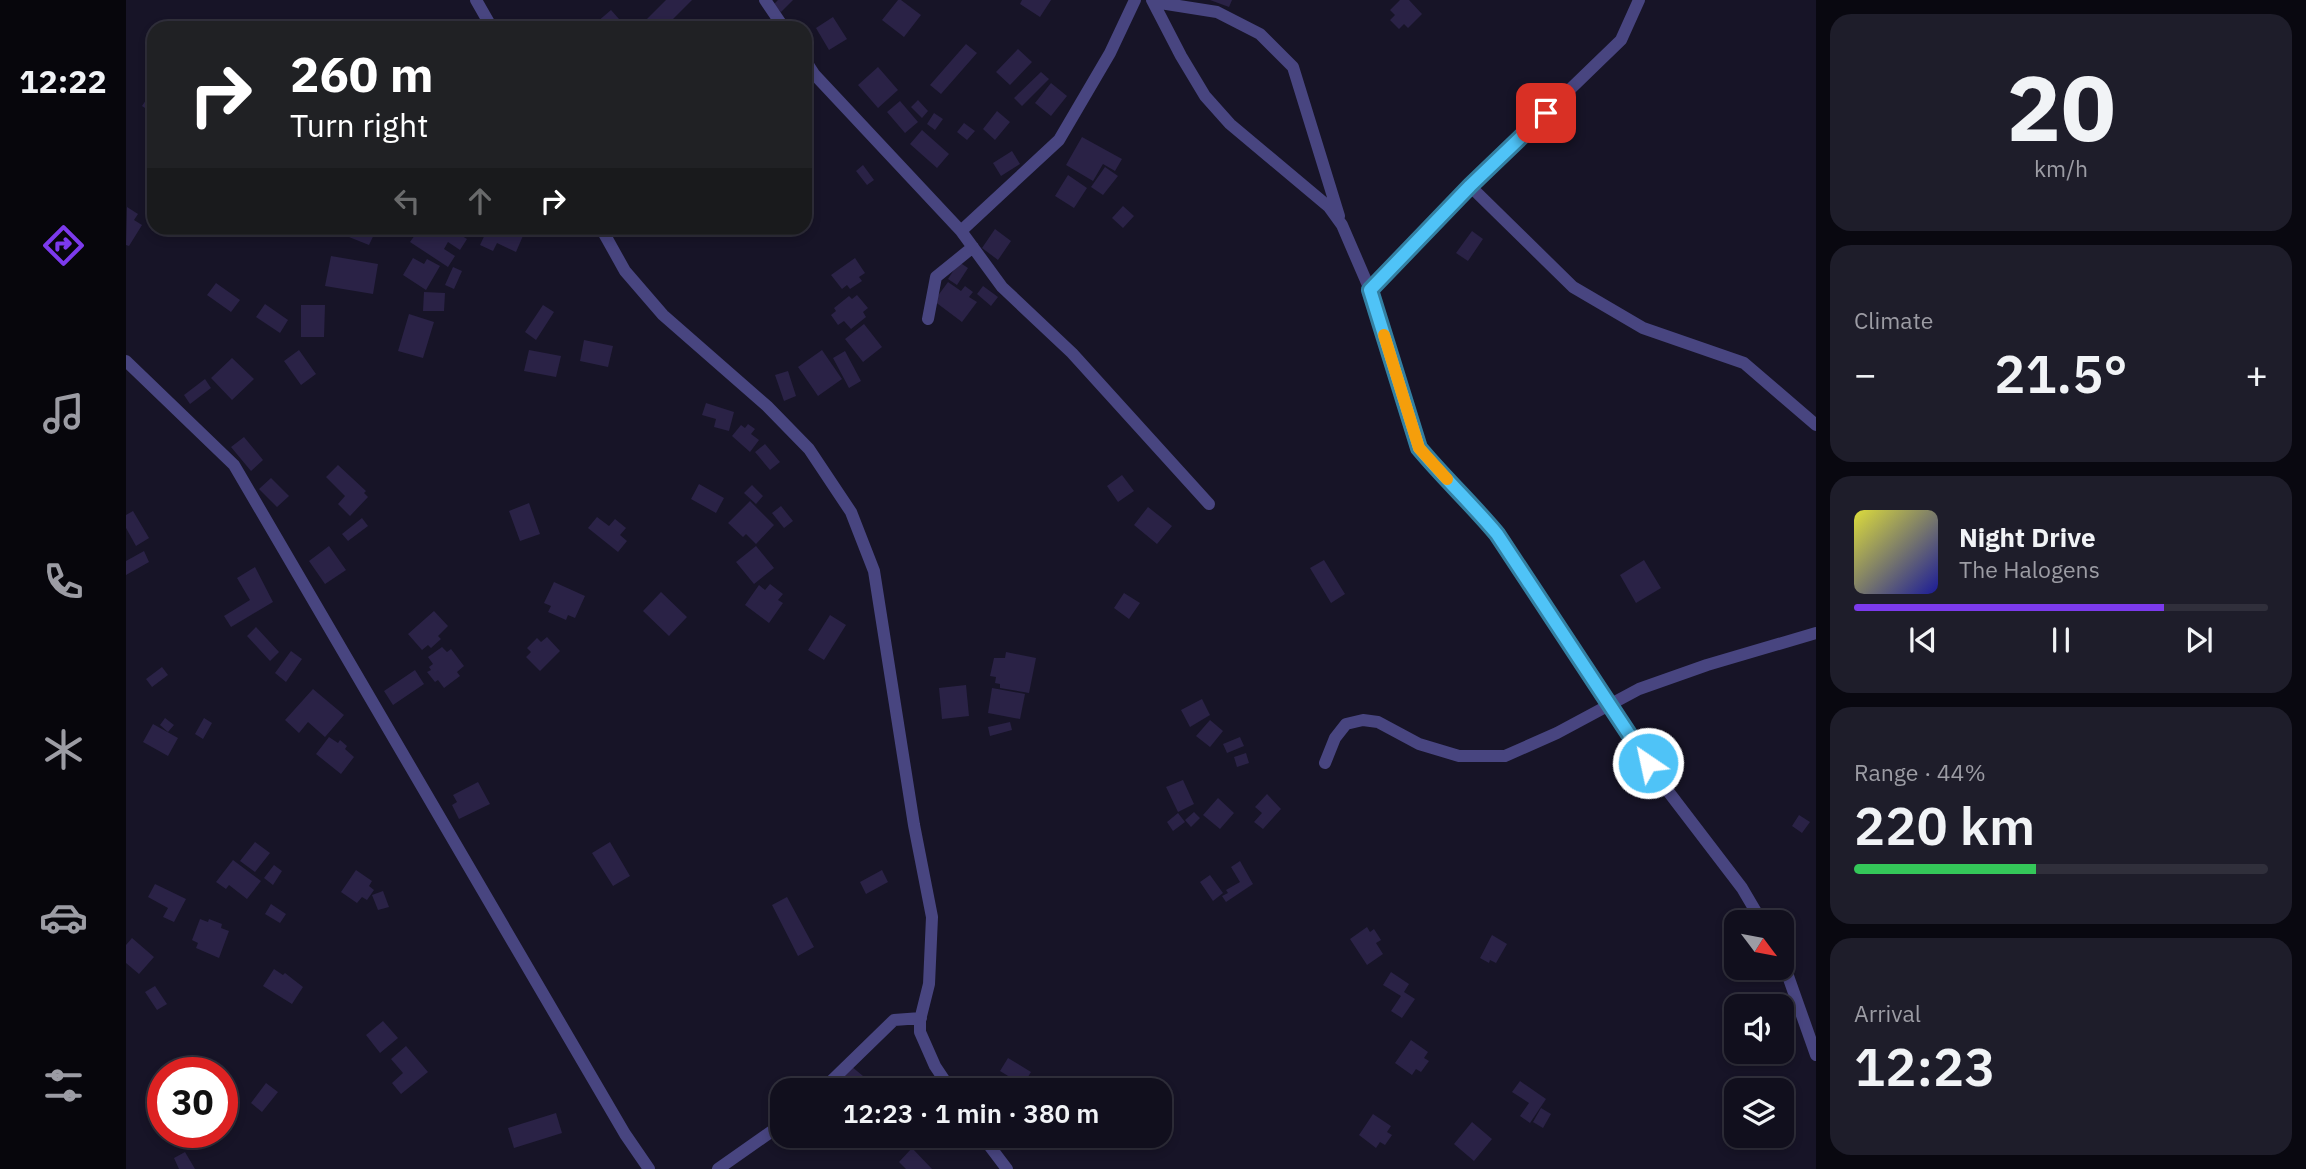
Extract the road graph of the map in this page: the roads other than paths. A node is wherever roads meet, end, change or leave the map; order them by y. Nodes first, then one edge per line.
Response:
1 (476, 0) edge
2 (765, 0) edge
3 (1135, 0) edge
4 (1639, 0) edge
5 (1153, 1) edge
6 (488, 21) edge
7 (778, 21) edge
8 (812, 71) edge
9 (1470, 186) junction
10 (1342, 225) junction
11 (961, 231) junction
12 (605, 235) edge
13 (972, 247) junction
14 (1370, 290) junction
15 (928, 319) dead end
16 (126, 361) edge
17 (1816, 425) edge
18 (1209, 504) dead end
19 (1816, 633) edge
20 (1609, 704) junction
21 (1325, 763) dead end
22 (1755, 910) edge
23 (1789, 980) edge
24 (921, 1018) junction
25 (1816, 1055) edge
26 (834, 1078) edge
27 (944, 1078) edge
28 (770, 1133) edge
29 (991, 1148) edge
30 (649, 1169) edge
31 (718, 1169) edge
32 (1007, 1169) edge

1 - 6 street
2 - 7 street
3 - 11 street
4 - 9 street
5 - 10 street
5 - 10 street
8 - 11 street
9 - 14 street
9 - 17 street
10 - 14 street
11 - 13 street
12 - 24 street
13 - 15 street
13 - 18 street
14 - 20 street
16 - 30 street
19 - 20 street
20 - 21 street
20 - 22 street
23 - 25 street
24 - 26 street
24 - 27 street
28 - 31 street
29 - 32 street

